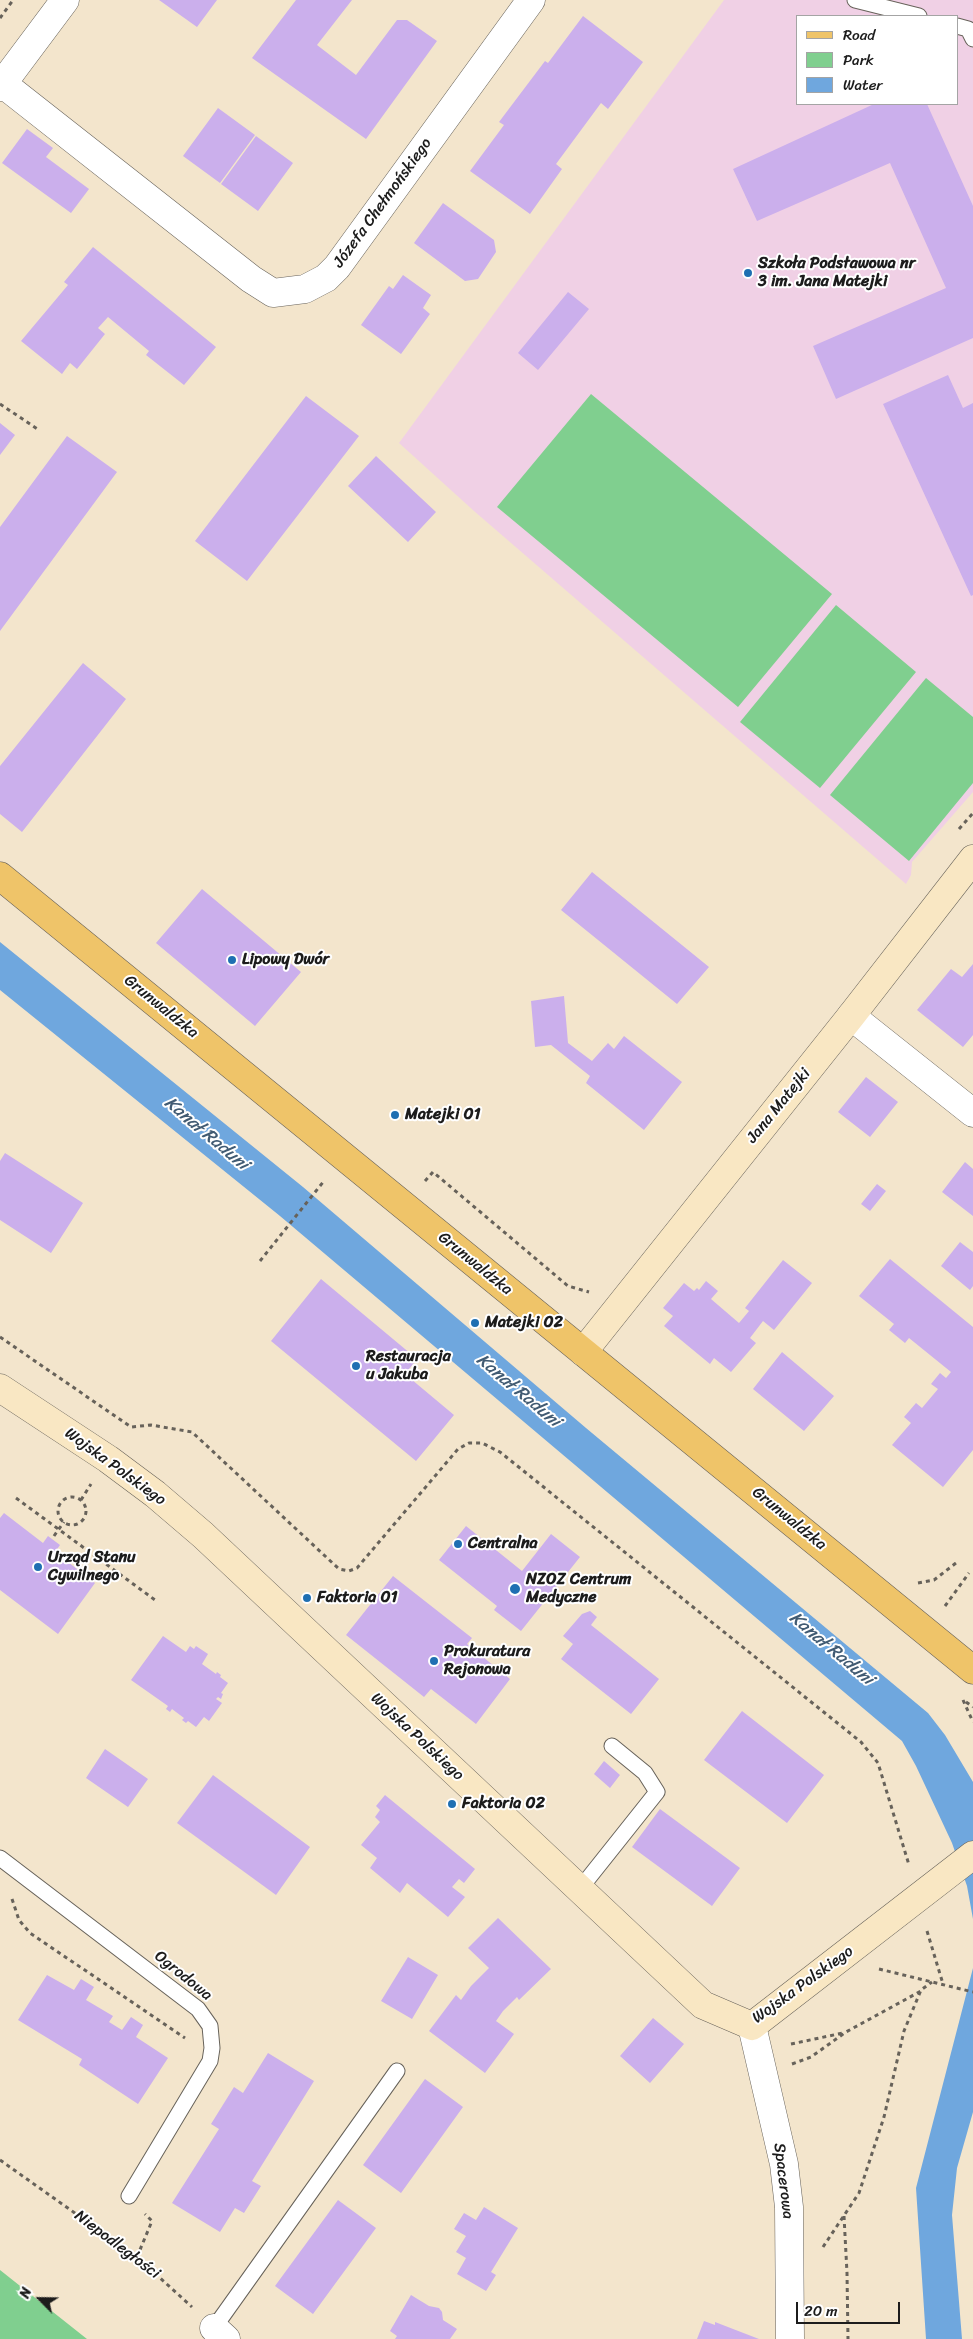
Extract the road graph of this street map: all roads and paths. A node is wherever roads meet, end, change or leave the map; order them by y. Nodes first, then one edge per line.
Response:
1 (13, 0) edge
2 (65, 0) edge
3 (531, 0) edge
4 (855, 0) edge
5 (915, 15) edge
6 (0, 18) edge
7 (958, 26) edge
8 (973, 40) edge
9 (1, 86) edge
10 (0, 404) edge
11 (39, 430) dead end
12 (973, 859) edge
13 (0, 876) edge
14 (851, 1016) junction
15 (973, 1113) edge
16 (433, 1172) dead end
17 (325, 1181) dead end
18 (260, 1261) dead end
19 (614, 1313) junction
20 (0, 1337) edge
21 (583, 1352) junction
22 (0, 1388) edge
23 (92, 1483) dead end
24 (16, 1498) dead end
25 (80, 1500) junction
26 (64, 1522) junction
27 (58, 1530) junction
28 (54, 1536) dead end
29 (956, 1564) dead end
30 (969, 1573) dead end
31 (913, 1584) dead end
32 (155, 1600) dead end
33 (943, 1608) dead end
34 (973, 1670) edge
35 (962, 1698) dead end
36 (973, 1722) edge
37 (612, 1746) dead end
38 (973, 1855) edge
39 (0, 1858) edge
40 (909, 1866) dead end
41 (579, 1890) junction
42 (9, 1893) dead end
43 (917, 1900) junction
44 (873, 1967) dead end
45 (933, 1981) junction
46 (943, 1984) junction
47 (922, 1990) junction
48 (973, 1992) edge
49 (752, 2026) junction
50 (846, 2032) junction
51 (794, 2035) dead end
52 (791, 2044) junction
53 (789, 2053) dead end
54 (211, 2055) junction
55 (787, 2062) dead end
56 (397, 2071) dead end
57 (0, 2160) edge
58 (129, 2196) joint
59 (844, 2215) junction
60 (818, 2253) dead end
61 (137, 2257) junction
62 (220, 2334) edge
63 (790, 2339) edge
64 (848, 2339) edge

1 - 6 path
2 - 9 street
3 - 9 street, Józefa Chełmońskiego
4 - 5 lane
7 - 8 lane
10 - 11 path
12 - 14 street, Jana Matejki
13 - 21 main road, Grunwaldzka
14 - 15 street
14 - 19 street, Jana Matejki
16 - 19 path
17 - 18 path
19 - 21 street, Jana Matejki
20 - 40 path
21 - 34 main road, Grunwaldzka
22 - 41 street, Wojska Polskiego
23 - 25 path
24 - 27 path
25 - 26 path
25 - 26 path
26 - 27 path
27 - 28 path
27 - 32 path
29 - 31 path
30 - 33 path
35 - 36 path
37 - 41 lane
38 - 43 street, Wojska Polskiego
39 - 54 lane, Ogrodowa
41 - 49 street, Wojska Polskiego
42 - 54 path
43 - 46 path
43 - 49 street, Wojska Polskiego
44 - 45 path
45 - 46 path
45 - 47 path
46 - 48 path
47 - 50 path
47 - 59 path
49 - 63 street, Spacerowa
50 - 52 path
50 - 55 path
51 - 52 path
52 - 53 path
54 - 58 lane, Ogrodowa
56 - 62 lane
57 - 61 path, Niepodległości
58 - 61 path
59 - 60 path
59 - 64 path
61 - 62 path, Niepodległości

